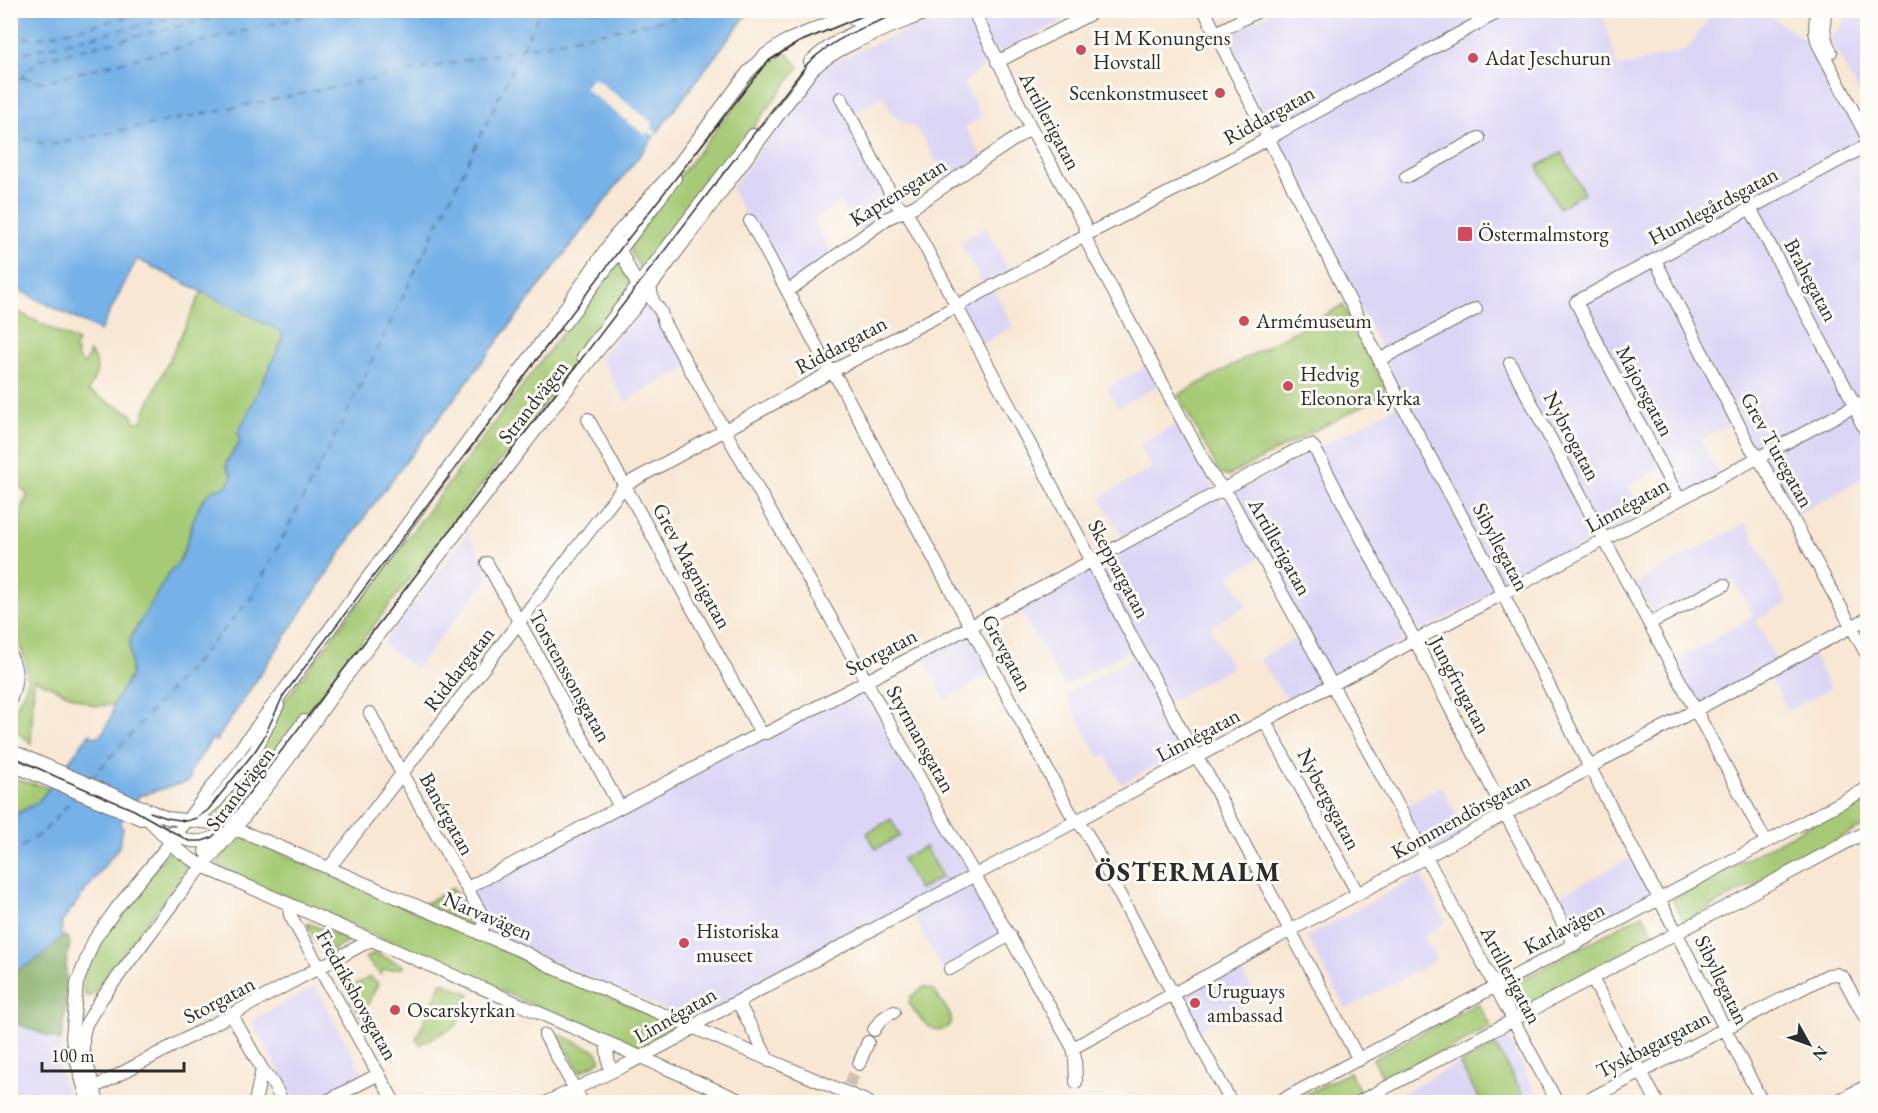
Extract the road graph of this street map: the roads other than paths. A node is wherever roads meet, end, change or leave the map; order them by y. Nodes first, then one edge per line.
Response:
1 (860, 10) edge
2 (877, 10) edge
3 (907, 10) edge
4 (933, 10) edge
5 (973, 10) edge
6 (1098, 10) edge
7 (1204, 10) edge
8 (1260, 10) edge
9 (1502, 10) edge
10 (1816, 10) edge
11 (1826, 10) edge
12 (1216, 33) junction
13 (997, 62) junction
14 (841, 98) dead end
15 (1868, 122) edge
16 (1031, 128) junction
17 (1269, 137) junction
18 (1479, 138) dead end
19 (1868, 139) edge
20 (1868, 145) edge
21 (675, 168) junction
22 (1406, 177) dead end
23 (1750, 208) junction
24 (906, 212) junction
25 (750, 221) dead end
26 (1086, 235) junction
27 (620, 250) junction
28 (1655, 260) junction
29 (643, 288) junction
30 (788, 291) junction
31 (1576, 302) joint
32 (957, 306) junction
33 (1476, 309) dead end
34 (1379, 360) junction
35 (1510, 363) dead end
36 (832, 372) junction
37 (1868, 399) edge
38 (1855, 405) junction
39 (588, 419) dead end
40 (724, 430) junction
41 (1868, 435) edge
42 (1311, 445) joint
43 (1758, 458) junction
44 (625, 485) junction
45 (1223, 490) junction
46 (1679, 499) junction
47 (1605, 540) junction
48 (1092, 560) junction
49 (487, 563) dead end
50 (1724, 585) dead end
51 (1503, 594) junction
52 (1868, 618) edge
53 (519, 623) junction
54 (1650, 623) junction
55 (970, 626) junction
56 (1851, 627) junction
57 (1415, 640) junction
58 (10, 655) edge
59 (1868, 657) edge
60 (866, 681) junction
61 (1332, 685) junction
62 (10, 701) edge
63 (1697, 710) junction
64 (370, 713) dead end
65 (1265, 721) junction
66 (761, 733) junction
67 (10, 744) edge
68 (10, 750) edge
69 (10, 755) edge
70 (1196, 758) junction
71 (10, 764) edge
72 (1590, 767) junction
73 (402, 774) junction
74 (57, 777) junction
75 (1868, 788) edge
76 (620, 807) junction
77 (134, 810) junction
78 (1506, 813) junction
79 (186, 821) junction
80 (1077, 821) junction
81 (219, 831) junction
82 (1868, 831) edge
83 (172, 839) junction
84 (1766, 842) junction
85 (1425, 858) junction
86 (203, 866) junction
87 (329, 868) junction
88 (975, 876) junction
89 (466, 888) junction
90 (1358, 894) junction
91 (1659, 899) junction
92 (289, 905) junction
93 (1290, 930) junction
94 (1676, 932) junction
95 (480, 934) junction
96 (1010, 935) junction
97 (370, 940) junction
98 (1574, 945) junction
99 (319, 968) junction
100 (950, 969) dead end
101 (1592, 978) junction
102 (1495, 987) junction
103 (76, 993) junction
104 (1171, 994) junction
105 (102, 998) junction
106 (738, 1002) junction
107 (894, 1012) dead end
108 (232, 1015) junction
109 (1513, 1020) junction
110 (1868, 1023) edge
111 (692, 1027) junction
112 (1724, 1029) junction
113 (545, 1035) dead end
114 (606, 1043) junction
115 (1073, 1048) junction
116 (639, 1058) junction
117 (1359, 1060) junction
118 (769, 1061) junction
119 (859, 1064) tunnel mouth
120 (262, 1069) junction
121 (610, 1072) junction
122 (1641, 1072) junction
123 (379, 1074) junction
124 (1076, 1082) dead end
125 (1868, 1085) edge
126 (575, 1089) junction
127 (88, 1094) edge
128 (1378, 1098) edge
129 (98, 1102) edge
130 (255, 1102) edge
131 (283, 1102) edge
132 (325, 1102) edge
133 (394, 1102) edge
134 (547, 1102) edge
135 (582, 1102) edge
136 (744, 1102) edge
137 (868, 1102) edge
138 (1231, 1102) edge
139 (1278, 1102) edge
140 (1359, 1102) edge
141 (1557, 1102) edge
142 (1584, 1102) edge
143 (1657, 1102) edge
144 (1762, 1102) edge
145 (1836, 1102) edge

1 - 21 street, Strandvägen
2 - 27 street, Strandvägen
3 - 29 street, Strandvägen
4 - 29 street, Strandvägen
5 - 13 street, Artillerigatan
6 - 13 street
7 - 12 street, Sibyllegatan
8 - 12 street
9 - 17 street, Riddargatan
10 - 19 street
11 - 15 street
12 - 17 street, Sibyllegatan
13 - 16 street, Artillerigatan
14 - 24 street, Skeppargatan
16 - 24 street, Kaptensgatan
16 - 26 street, Artillerigatan
17 - 26 street, Riddargatan
17 - 34 street, Sibyllegatan
18 - 22 street
20 - 23 street, Humlegårdsgatan
21 - 27 street, Strandvägen
21 - 79 street, Strandvägen
23 - 28 street, Humlegårdsgatan
23 - 38 street, Brahegatan
24 - 30 street, Kaptensgatan
24 - 32 street, Skeppargatan
25 - 30 street, Grevgatan
26 - 32 street, Riddargatan
26 - 45 street, Artillerigatan
27 - 29 street, Styrmansgatan
27 - 79 street, Strandvägen
28 - 31 street, Humlegårdsgatan
28 - 43 street, Grev Turegatan
29 - 40 street, Styrmansgatan
29 - 81 street, Strandvägen
30 - 36 street, Grevgatan
31 - 46 street, Majorsgatan
32 - 36 street, Riddargatan
32 - 48 street, Skeppargatan
33 - 34 street
34 - 51 street, Sibyllegatan
35 - 47 street, Nybrogatan
36 - 40 street, Riddargatan
36 - 55 street, Grevgatan
37 - 38 street, Linnégatan
38 - 41 street, Brahegatan
38 - 43 street, Linnégatan
39 - 44 street, Grev Magnigatan
40 - 44 street, Riddargatan
40 - 60 street, Styrmansgatan
42 - 45 street, Storgatan
42 - 57 street, Jungfrugatan
43 - 46 street, Linnégatan
43 - 56 street, Grev Turegatan
44 - 53 street, Riddargatan
44 - 66 street, Grev Magnigatan
45 - 48 street, Storgatan
45 - 61 street, Artillerigatan
46 - 47 street, Linnégatan
47 - 51 street, Linnégatan
47 - 54 street, Nybrogatan
48 - 55 street, Storgatan
48 - 70 street, Skeppargatan
49 - 53 street, Torstenssonsgatan
50 - 54 street
51 - 57 street, Linnégatan
51 - 72 street, Sibyllegatan
52 - 56 street, Kommendörsgatan
53 - 73 street, Riddargatan
53 - 76 street, Torstenssonsgatan
54 - 63 street, Nybrogatan
55 - 60 street, Storgatan
55 - 80 street, Grevgatan
56 - 59 street, Grev Turegatan
56 - 63 street, Kommendörsgatan
57 - 61 street, Linnégatan
57 - 78 street, Jungfrugatan
58 - 62 street
60 - 66 street, Storgatan
60 - 88 street, Styrmansgatan
61 - 65 street, Linnégatan
61 - 85 street, Artillerigatan
63 - 72 street, Kommendörsgatan
63 - 84 street, Nybrogatan
64 - 73 street, Banérgatan
65 - 70 street, Linnégatan
65 - 90 street, Nybergsgatan
66 - 76 street, Storgatan
67 - 74 street
68 - 74 street
69 - 74 street
70 - 80 street, Linnégatan
70 - 93 street, Skeppargatan
71 - 74 street
72 - 78 street, Kommendörsgatan
72 - 91 street, Sibyllegatan
73 - 87 street, Riddargatan
73 - 89 street, Banérgatan
74 - 77 street
75 - 84 street, Karlavägen
76 - 89 street, Storgatan
77 - 79 street, Narvavägen
77 - 83 street
78 - 85 street, Kommendörsgatan
78 - 98 street, Jungfrugatan
79 - 81 street, Narvavägen
79 - 83 street, Strandvägen
80 - 88 street, Linnégatan
80 - 104 street, Grevgatan
81 - 83 street
81 - 86 street, Strandvägen
81 - 86 street, Strandvägen
81 - 87 street, Narvavägen
82 - 94 street
83 - 86 street
83 - 103 street, Strandvägen
84 - 91 street, Karlavägen
85 - 90 street, Kommendörsgatan
85 - 102 street, Artillerigatan
86 - 92 street
86 - 105 street, Strandvägen
87 - 95 street, Narvavägen
88 - 96 street, Styrmansgatan
88 - 106 street, Linnégatan
89 - 95 street, Banérgatan
90 - 93 street, Kommendörsgatan
91 - 94 street, Sibyllegatan
91 - 98 street, Karlavägen
92 - 97 street
92 - 99 street, Fredrikshovsgatan
93 - 104 street, Kommendörsgatan
93 - 117 street, Skeppargatan
94 - 101 street
94 - 112 street, Sibyllegatan
95 - 111 street, Narvavägen
96 - 100 street
96 - 115 street, Styrmansgatan
97 - 99 street, Storgatan
97 - 114 street
98 - 102 street, Karlavägen
99 - 108 street, Storgatan
99 - 123 street, Fredrikshovsgatan
101 - 109 street
101 - 122 street
102 - 109 street, Artillerigatan
102 - 117 street, Karlavägen
103 - 105 street
103 - 127 street, Strandvägen
104 - 115 street, Kommendörsgatan
104 - 138 street, Grevgatan
105 - 127 street, Strandvägen
106 - 111 street, Linnégatan
106 - 118 street
107 - 119 street
108 - 120 street
108 - 127 street, Storgatan
109 - 128 street
109 - 141 street, Artillerigatan
110 - 112 street, Tyskbagargatan
111 - 116 street, Linnégatan
111 - 118 street, Narvavägen
112 - 122 street, Tyskbagargatan
112 - 144 street, Sibyllegatan
113 - 126 street
114 - 116 street
114 - 121 street
115 - 124 street
116 - 121 street, Linnégatan
116 - 136 street
117 - 139 street, Karlavägen
118 - 137 street, Narvavägen
120 - 130 street
120 - 131 street
121 - 126 street, Linnégatan
122 - 142 street, Tyskbagargatan
122 - 143 street
123 - 132 street
123 - 133 street, Fredrikshovsgatan
125 - 145 street
126 - 134 street, Linnégatan
126 - 135 street
127 - 129 street, Strandvägen
128 - 140 street

